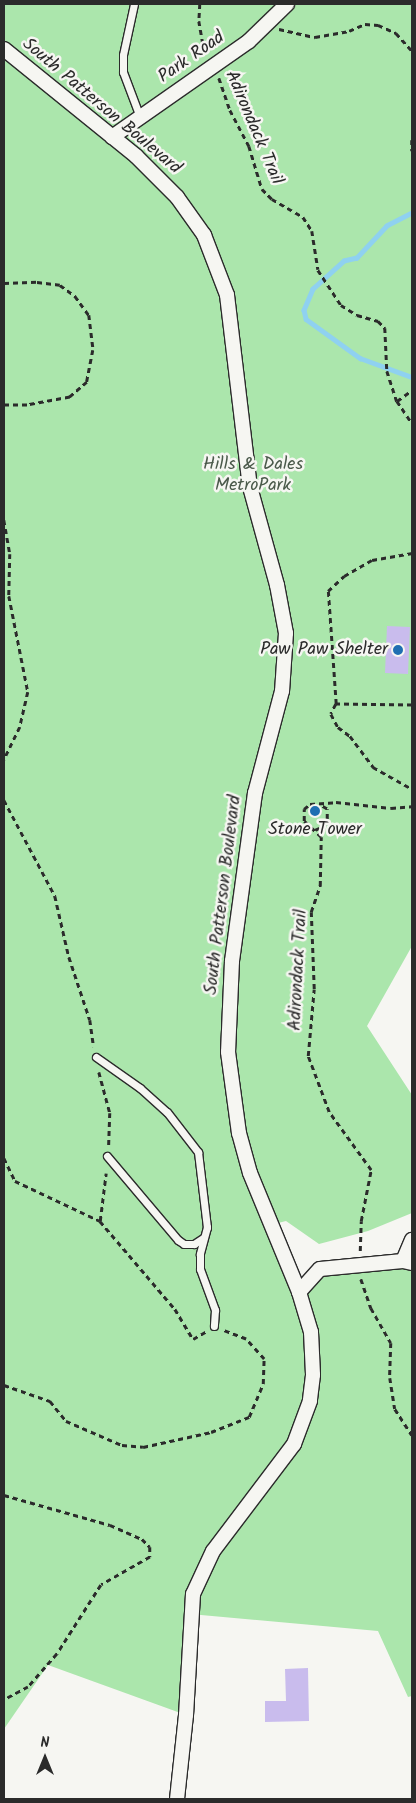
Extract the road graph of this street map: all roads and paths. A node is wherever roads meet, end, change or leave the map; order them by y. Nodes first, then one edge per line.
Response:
1 (134, 4) edge
2 (200, 4) edge
3 (288, 4) edge
4 (266, 25) junction
5 (4, 49) edge
6 (412, 51) edge
7 (212, 66) junction
8 (140, 117) junction
9 (112, 137) junction
10 (412, 140) edge
11 (412, 151) edge
12 (4, 283) edge
13 (412, 390) edge
14 (397, 401) junction
15 (4, 404) edge
16 (412, 424) edge
17 (4, 520) edge
18 (412, 553) edge
19 (336, 704) junction
20 (412, 705) edge
21 (4, 760) edge
22 (412, 789) edge
23 (4, 800) edge
24 (322, 806) junction
25 (412, 806) edge
26 (315, 830) junction
27 (96, 1057) junction
28 (108, 1156) junction
29 (4, 1158) edge
30 (100, 1221) junction
31 (203, 1238) junction
32 (412, 1240) edge
33 (408, 1262) edge
34 (360, 1264) junction
35 (299, 1292) junction
36 (214, 1326) junction
37 (4, 1385) edge
38 (412, 1435) edge
39 (4, 1495) edge
40 (4, 1700) edge
41 (177, 1799) edge

1 - 8 lane
2 - 7 path, Adirondack Trail
3 - 4 street, Park Road
4 - 6 path
4 - 7 street, Park Road
5 - 9 street, South Patterson Boulevard
7 - 8 street, Park Road
7 - 14 path, Adirondack Trail
8 - 9 street, Park Road
9 - 35 street, South Patterson Boulevard
10 - 11 path
12 - 15 path
13 - 14 path
14 - 16 path
17 - 21 path
18 - 19 path
19 - 20 path
19 - 22 path
23 - 27 path
24 - 25 path, Adirondack Trail
24 - 26 path
24 - 26 path, Adirondack Trail
26 - 34 path, Adirondack Trail
27 - 28 path
27 - 31 lane
28 - 30 path
28 - 31 lane
29 - 30 path
30 - 36 path
31 - 36 lane
32 - 33 street
33 - 34 street
34 - 35 street
34 - 38 path, Adirondack Trail
35 - 41 street, South Patterson Boulevard
36 - 37 path
39 - 40 path

